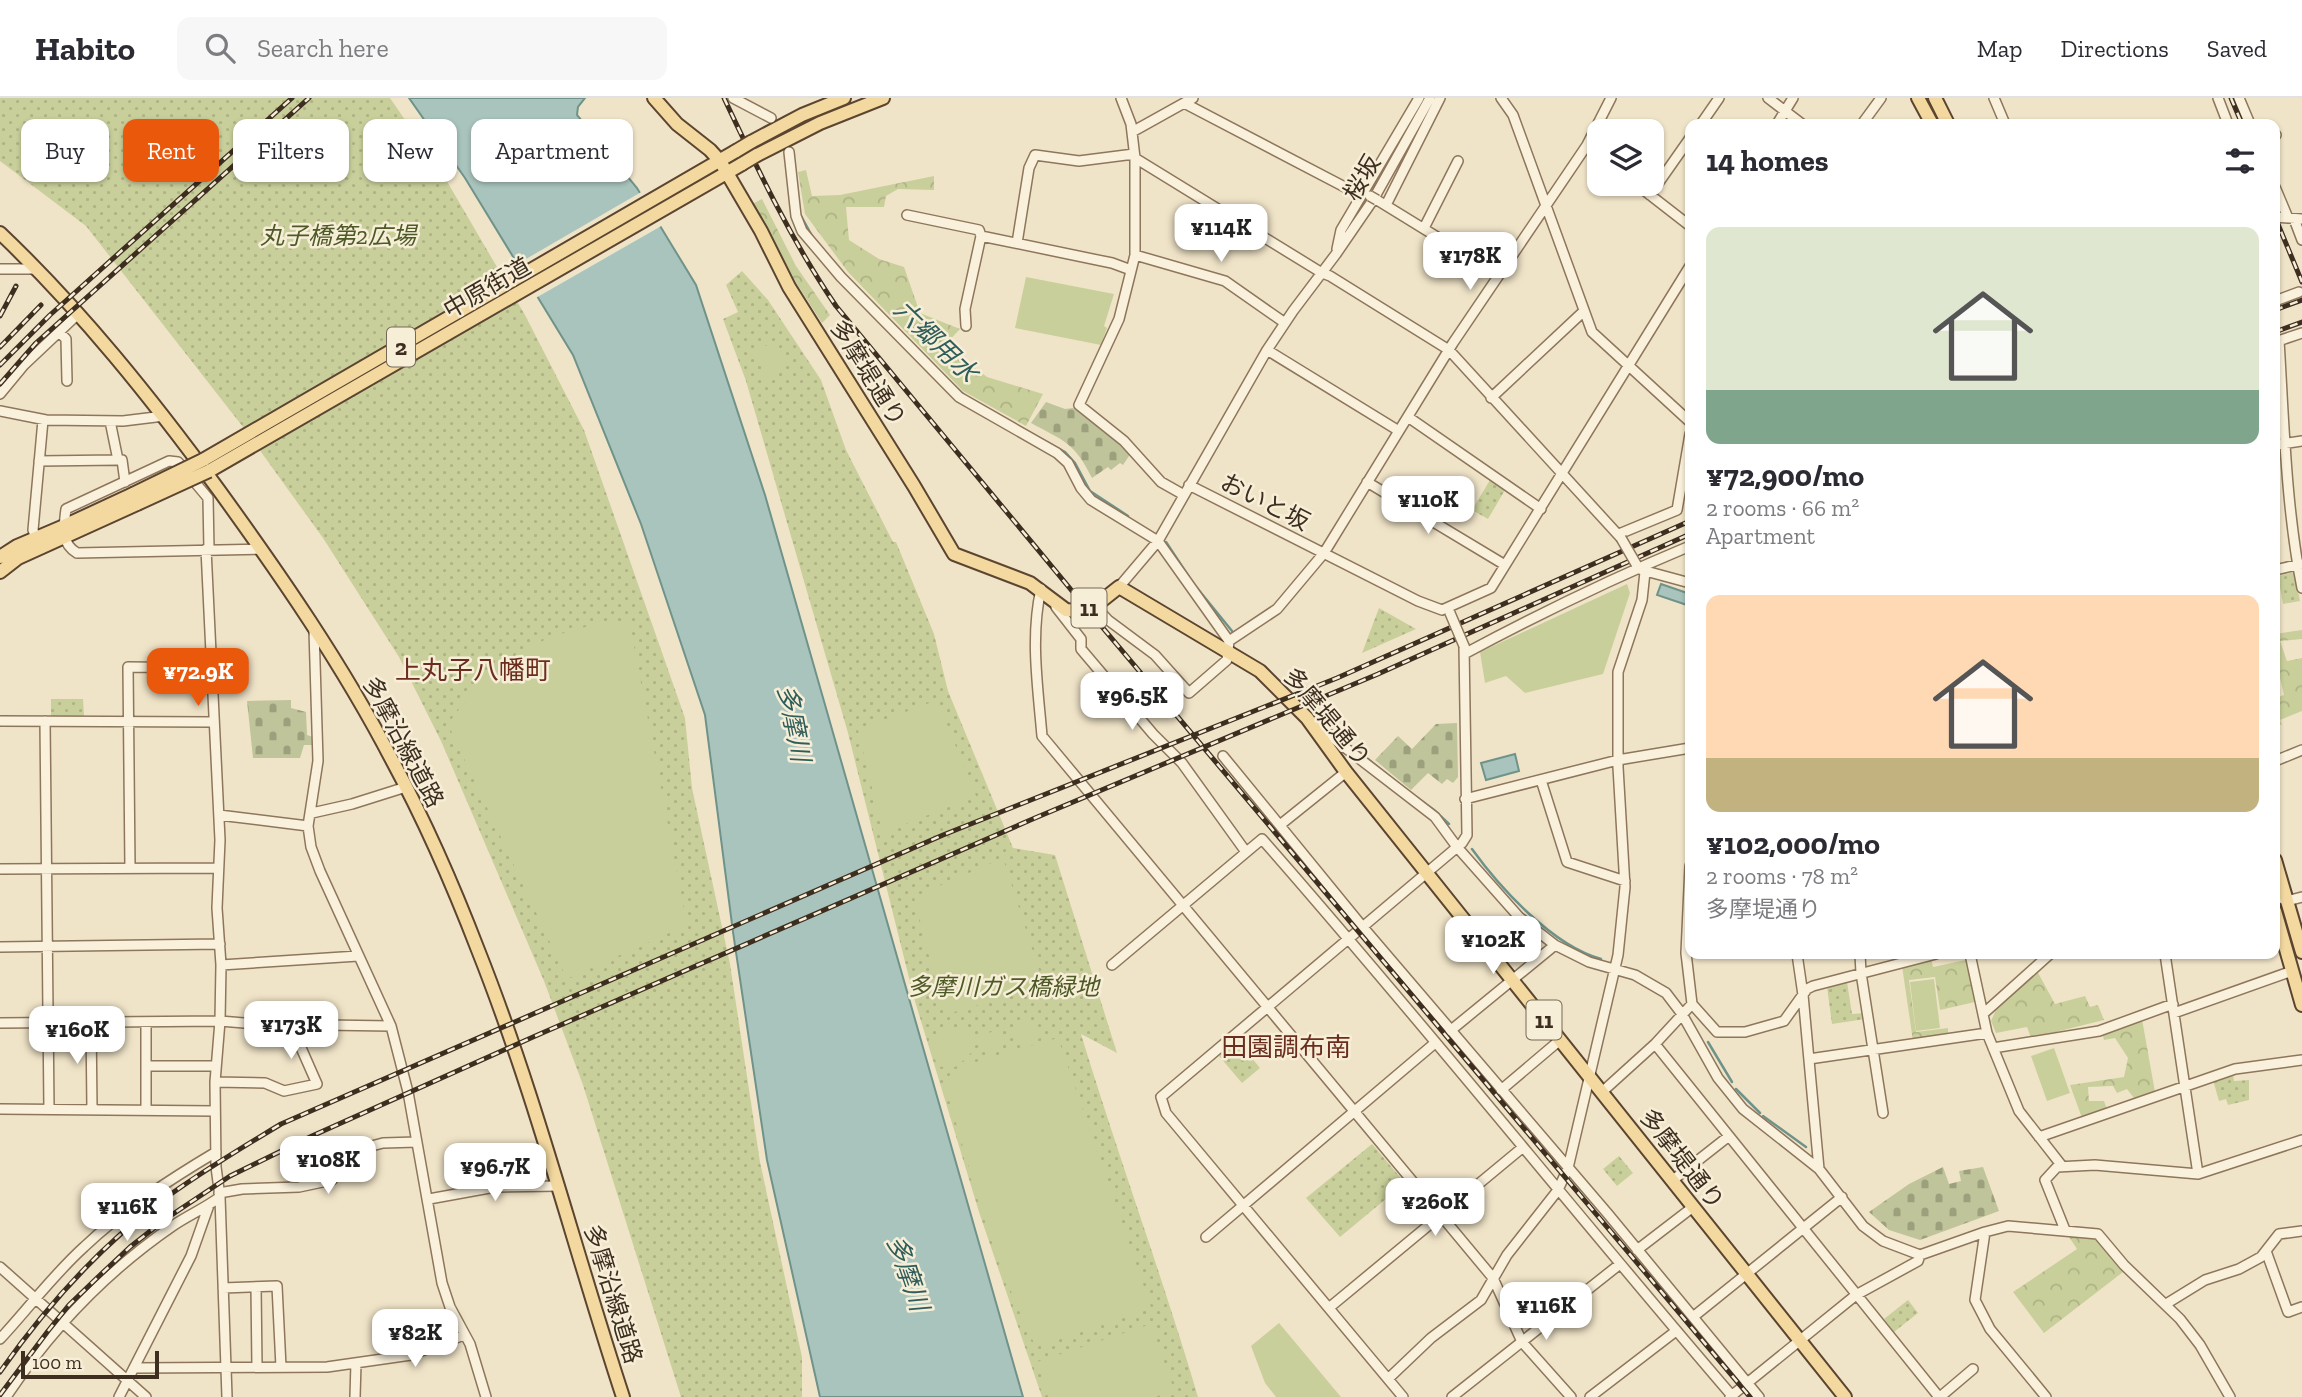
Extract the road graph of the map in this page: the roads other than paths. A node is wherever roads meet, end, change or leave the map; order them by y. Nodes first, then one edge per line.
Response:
1 (654, 98) edge
2 (733, 98) edge
3 (844, 98) edge
4 (883, 98) edge
5 (1121, 98) edge
6 (1419, 98) edge
7 (1430, 98) edge
8 (1440, 98) edge
9 (1501, 98) edge
10 (1611, 98) edge
11 (1719, 98) edge
12 (1768, 98) edge
13 (1793, 98) edge
14 (1881, 98) edge
15 (1919, 98) edge
16 (1935, 98) edge
17 (1994, 98) edge
18 (2218, 98) edge
19 (2239, 98) edge
20 (1188, 101) edge
21 (1785, 111) junction
22 (771, 118) dead end
23 (1600, 119) edge
24 (1704, 119) edge
25 (1780, 119) edge
26 (1795, 119) edge
27 (1866, 119) edge
28 (1930, 119) edge
29 (1946, 119) edge
30 (2003, 119) edge
31 (2226, 119) edge
32 (2248, 119) edge
33 (1132, 132) junction
34 (1587, 145) edge
35 (1685, 145) edge
36 (789, 152) dead end
37 (1135, 156) junction
38 (1458, 161) dead end
39 (724, 167) junction
40 (1664, 175) edge
41 (2280, 195) edge
42 (1651, 196) edge
43 (1373, 199) junction
44 (1546, 204) junction
45 (907, 215) dead end
46 (2295, 219) edge
47 (1685, 222) edge
48 (1424, 228) junction
49 (0, 233) edge
50 (981, 236) junction
51 (2302, 240) edge
52 (1017, 243) junction
53 (1336, 254) junction
54 (1135, 255) junction
55 (0, 269) edge
56 (35, 269) junction
57 (1131, 270) junction
58 (1322, 273) junction
59 (1685, 274) edge
60 (1499, 275) junction
61 (2299, 292) dead end
62 (2280, 299) edge
63 (1584, 311) junction
64 (77, 315) junction
65 (1285, 323) junction
66 (966, 326) dead end
67 (59, 332) junction
68 (2302, 332) edge
69 (2280, 340) edge
70 (1267, 350) junction
71 (1449, 350) junction
72 (1628, 366) junction
73 (2280, 375) edge
74 (67, 381) dead end
75 (0, 394) edge
76 (1491, 398) junction
77 (0, 411) edge
78 (163, 416) junction
79 (1408, 416) junction
80 (1685, 417) edge
81 (43, 420) junction
82 (110, 421) junction
83 (1399, 431) junction
84 (2302, 441) edge
85 (2286, 443) junction
86 (2280, 444) edge
87 (118, 460) junction
88 (39, 461) junction
89 (1685, 463) edge
90 (1564, 474) junction
91 (208, 481) junction
92 (125, 482) junction
93 (1367, 482) junction
94 (1189, 485) junction
95 (1184, 495) junction
96 (1541, 509) junction
97 (64, 532) junction
98 (1620, 536) junction
99 (36, 538) junction
100 (1158, 541) junction
101 (1685, 548) edge
102 (208, 549) junction
103 (262, 549) junction
104 (1324, 553) junction
105 (0, 557) edge
106 (2300, 564) edge
107 (1505, 565) junction
108 (1640, 568) junction
109 (2280, 569) edge
110 (0, 572) edge
111 (1685, 581) edge
112 (1119, 587) junction
113 (2302, 588) edge
114 (1041, 589) junction
115 (1057, 603) junction
116 (1095, 607) junction
117 (1448, 610) junction
118 (314, 627) junction
119 (1229, 647) junction
120 (1465, 650) junction
121 (212, 668) junction
122 (1307, 718) junction
123 (129, 720) junction
124 (0, 721) edge
125 (45, 721) junction
126 (213, 722) junction
127 (1685, 749) edge
128 (2302, 750) edge
129 (1223, 756) dead end
130 (2280, 759) edge
131 (1618, 760) junction
132 (1346, 772) junction
133 (1541, 780) junction
134 (406, 787) junction
135 (1465, 799) junction
136 (312, 813) junction
137 (219, 815) junction
138 (1280, 825) junction
139 (308, 826) junction
140 (1457, 846) junction
141 (1246, 852) junction
142 (130, 868) junction
143 (217, 868) junction
144 (0, 869) edge
145 (46, 869) junction
146 (1426, 873) junction
147 (1625, 881) junction
148 (2302, 897) edge
149 (2281, 898) edge
150 (1183, 907) junction
151 (1362, 926) junction
152 (2280, 929) edge
153 (1349, 938) junction
154 (220, 944) junction
155 (46, 945) junction
156 (1555, 945) junction
157 (0, 947) edge
158 (2302, 952) edge
159 (358, 956) junction
160 (1687, 959) edge
161 (1798, 959) edge
162 (1860, 959) edge
163 (1916, 959) edge
164 (1971, 959) edge
165 (2044, 959) edge
166 (2166, 959) edge
167 (221, 964) junction
168 (1112, 965) dead end
169 (1615, 968) junction
170 (2292, 971) junction
171 (1861, 973) junction
172 (1512, 980) junction
173 (1803, 995) junction
174 (1692, 1004) junction
175 (2302, 1005) edge
176 (1266, 1006) junction
177 (2174, 1008) junction
178 (1682, 1014) junction
179 (1983, 1014) junction
180 (220, 1021) junction
181 (48, 1022) junction
182 (91, 1022) junction
183 (146, 1022) junction
184 (0, 1023) edge
185 (291, 1026) junction
186 (391, 1026) junction
187 (1450, 1031) junction
188 (1987, 1033) junction
189 (1560, 1041) junction
190 (1435, 1043) junction
191 (1655, 1044) junction
192 (1993, 1048) junction
193 (1874, 1050) junction
194 (1808, 1059) junction
195 (2302, 1060) edge
196 (146, 1066) junction
197 (216, 1066) junction
198 (1590, 1076) junction
199 (215, 1082) junction
200 (2184, 1085) junction
201 (1501, 1090) junction
202 (1602, 1092) junction
203 (0, 1109) edge
204 (49, 1109) junction
205 (92, 1109) junction
206 (146, 1109) junction
207 (215, 1111) junction
208 (1354, 1112) junction
209 (1883, 1113) dead end
210 (1729, 1136) junction
211 (2039, 1137) junction
212 (2302, 1140) edge
213 (417, 1142) junction
214 (1522, 1148) junction
215 (216, 1152) junction
216 (2062, 1166) junction
217 (1567, 1168) junction
218 (1819, 1169) junction
219 (2198, 1174) junction
220 (1673, 1180) junction
221 (559, 1185) junction
222 (1558, 1191) junction
223 (219, 1195) junction
224 (1842, 1197) junction
225 (429, 1199) junction
226 (1244, 1204) junction
227 (209, 1205) junction
228 (1693, 1207) junction
229 (1439, 1215) junction
230 (1803, 1228) junction
231 (2066, 1230) junction
232 (1985, 1231) junction
233 (2302, 1231) edge
234 (1206, 1237) dead end
235 (1637, 1250) junction
236 (2266, 1251) junction
237 (1920, 1255) junction
238 (1620, 1264) junction
239 (0, 1267) edge
240 (1747, 1273) junction
241 (1493, 1278) junction
242 (256, 1287) junction
243 (223, 1288) junction
244 (1856, 1295) junction
245 (36, 1297) junction
246 (2166, 1304) junction
247 (1330, 1307) junction
248 (2302, 1307) edge
249 (1693, 1317) junction
250 (64, 1322) junction
251 (1676, 1331) junction
252 (464, 1335) junction
253 (0, 1339) edge
254 (1800, 1340) junction
255 (1522, 1342) junction
256 (356, 1363) junction
257 (227, 1367) junction
258 (257, 1367) junction
259 (281, 1367) junction
260 (135, 1368) junction
261 (1973, 1369) dead end
262 (1388, 1379) junction
263 (128, 1381) junction
264 (1747, 1383) junction
265 (6, 1397) edge
266 (120, 1397) edge
267 (146, 1397) edge
268 (227, 1397) edge
269 (355, 1397) edge
270 (486, 1397) edge
271 (623, 1397) edge
272 (1403, 1397) edge
273 (1452, 1397) edge
274 (1571, 1397) edge
275 (1590, 1397) edge
276 (1732, 1397) edge
277 (1759, 1397) edge
278 (1845, 1397) edge
279 (1939, 1397) edge
280 (2046, 1397) edge
281 (2230, 1397) edge

1 - 39 main road, 多摩堤通り / 11
2 - 22 street
3 - 39 main road, 中原街道 / 2, bridge
4 - 39 main road, 中原街道 / 2, bridge
5 - 33 street
6 - 43 street
7 - 53 street, 桜坂
8 - 43 street
9 - 44 street
10 - 23 street
11 - 24 street
12 - 21 street
13 - 21 street
14 - 27 street
15 - 28 main road
16 - 29 main road
17 - 30 street
18 - 31 street
19 - 32 street
20 - 33 street
20 - 43 street
21 - 25 street
21 - 26 street
33 - 37 street
34 - 44 street
35 - 40 street
36 - 100 street
37 - 52 street
37 - 54 street
37 - 58 street
38 - 48 street
39 - 91 main road, 中原街道 / 2
39 - 114 main road, 多摩堤通り / 11
41 - 46 street
42 - 47 street
43 - 48 street
43 - 53 street
44 - 60 street
44 - 63 street
45 - 50 street
46 - 51 street
48 - 60 street
49 - 56 main road, 多摩沿線道路
50 - 52 street
50 - 66 street
52 - 57 street
53 - 58 street, 桜坂
54 - 57 street
54 - 65 street
55 - 56 street
56 - 64 main road, 多摩沿線道路
57 - 95 street
58 - 65 street, 桜坂
58 - 71 street
59 - 72 street
60 - 71 street
61 - 62 street
63 - 72 street
63 - 76 street
64 - 67 street
64 - 78 main road, 多摩沿線道路
65 - 70 street, 桜坂
67 - 74 street
67 - 75 street
68 - 69 street
70 - 83 street
70 - 94 street, 桜坂
71 - 76 street
71 - 79 street
72 - 80 street
72 - 90 street
73 - 85 street
76 - 90 street
77 - 81 street
78 - 82 street
78 - 91 main road, 多摩沿線道路
79 - 83 street
79 - 96 street
81 - 82 street
81 - 88 street
82 - 87 street
83 - 93 street
84 - 85 street
85 - 86 street
85 - 106 street
87 - 88 street
87 - 92 street
88 - 99 street
89 - 98 street
90 - 96 street
90 - 98 street
91 - 92 street
91 - 97 main road, 中原街道 / 2, bridge
91 - 102 street
91 - 103 main road, 多摩沿線道路
92 - 97 street
93 - 104 street
93 - 107 street
94 - 95 street, 桜坂
94 - 104 street, おいと坂
95 - 100 street, 桜坂
96 - 107 street
97 - 99 main road, 中原街道 / 2
97 - 102 street
97 - 110 main road, 中原街道 / 2
98 - 108 street, bridge
99 - 105 main road, 中原街道 / 2
100 - 112 street, 桜坂
100 - 119 street
101 - 108 street
102 - 103 street
102 - 121 street
103 - 118 main road, 多摩沿線道路
104 - 117 street, おいと坂
104 - 119 street
106 - 109 street
106 - 113 street
107 - 117 street
108 - 111 street
108 - 120 street
108 - 131 street
112 - 116 main road, 11
112 - 119 main road, 多摩堤通り / 11
114 - 115 main road, 多摩堤通り / 11
114 - 150 street
115 - 116 main road, 11
115 - 141 street
116 - 119 street
117 - 120 street, bridge
118 - 134 main road, 多摩沿線道路
118 - 136 street
119 - 122 main road, 多摩堤通り / 11
120 - 135 street
121 - 123 street
121 - 126 street
122 - 132 main road, 多摩堤通り / 11
122 - 140 street
123 - 125 street
123 - 126 street
123 - 142 street
124 - 125 street
125 - 145 street
126 - 137 street
127 - 131 street
128 - 130 street
129 - 138 street
131 - 133 street
131 - 147 street
132 - 138 street
132 - 146 main road, 多摩堤通り / 11
133 - 135 street
133 - 147 street
134 - 136 street
134 - 221 main road, 多摩沿線道路
135 - 140 street
136 - 139 street
137 - 139 street
137 - 143 street
138 - 151 street
139 - 159 street
140 - 146 street
140 - 156 street
141 - 150 street
141 - 153 street
142 - 143 street
142 - 145 street
143 - 154 street
144 - 145 street
145 - 155 street
146 - 151 street
146 - 172 main road, 多摩堤通り / 11
147 - 169 street
148 - 149 street
149 - 158 main road
150 - 168 street
150 - 176 street
151 - 153 street
151 - 187 street
152 - 170 main road
153 - 176 street
153 - 190 street
154 - 155 street
154 - 167 street
155 - 157 street
155 - 181 street
156 - 169 street
156 - 172 street
159 - 167 street
159 - 186 street
160 - 174 street
161 - 173 street
162 - 171 street
163 - 171 street
164 - 179 street
165 - 179 street
166 - 177 street
167 - 180 street
169 - 178 street
169 - 198 street
170 - 175 main road
170 - 177 street
171 - 173 street
171 - 193 street
172 - 187 street
172 - 189 main road, 多摩堤通り / 11
173 - 174 street
173 - 194 street
174 - 178 street
176 - 208 street
176 - 226 street
177 - 192 street
177 - 200 street
178 - 191 street
178 - 218 street
179 - 188 street
180 - 183 street
180 - 185 street
180 - 197 street
181 - 182 street
181 - 184 street
181 - 204 street
182 - 183 street
182 - 205 street
183 - 196 street
185 - 186 street
185 - 199 street
186 - 213 street
187 - 201 street
188 - 192 street
188 - 193 street
189 - 198 main road, 多摩堤通り / 11
189 - 201 street
190 - 208 street
190 - 214 street
191 - 202 street
191 - 210 street
192 - 211 street
193 - 194 street
193 - 209 street
194 - 218 street
195 - 200 street
196 - 197 street
196 - 206 street
197 - 199 street
198 - 202 main road, 多摩堤通り / 11
198 - 217 street
199 - 207 street
200 - 211 street
200 - 219 street
201 - 217 street
202 - 220 main road, 多摩堤通り / 11
203 - 204 street
204 - 205 street
205 - 206 street
206 - 207 street
207 - 215 street
208 - 226 street
208 - 229 street
210 - 220 street
210 - 230 street
211 - 216 street
212 - 219 street
213 - 223 street
213 - 225 street
214 - 222 street
214 - 229 street
215 - 223 street
215 - 245 street
216 - 219 street
216 - 231 street
217 - 222 street
217 - 235 street
218 - 224 street
220 - 228 main road, 多摩堤通り / 11
221 - 225 street
221 - 271 main road, 多摩沿線道路
222 - 238 street
222 - 241 street
223 - 227 street
223 - 243 street
224 - 230 street
224 - 237 street
225 - 252 street
226 - 234 street
226 - 247 street
227 - 250 street
227 - 260 street
228 - 235 street
228 - 240 main road, 多摩堤通り / 11
229 - 241 street
229 - 247 street
230 - 240 street
230 - 244 street
231 - 232 street
231 - 246 street
232 - 237 street
232 - 280 street
233 - 236 street
235 - 249 street
236 - 246 street
236 - 248 street
237 - 244 street
238 - 251 street
238 - 255 street
239 - 245 street
240 - 249 street
240 - 254 main road, 多摩堤通り / 11
241 - 255 street
241 - 262 street
242 - 243 street
242 - 258 street
242 - 259 street
243 - 257 street
244 - 254 street
244 - 279 street
245 - 250 street
245 - 253 street
246 - 281 street
247 - 262 street
249 - 264 street
250 - 263 street
250 - 265 street
251 - 275 street
251 - 276 street
252 - 256 street
252 - 270 street
254 - 264 street
254 - 278 main road, 多摩堤通り / 11
255 - 273 street
255 - 274 street
256 - 259 street
256 - 269 street
257 - 258 street
257 - 260 street
257 - 268 street
258 - 259 street
260 - 263 street
261 - 279 street
262 - 272 street
263 - 266 street
263 - 267 street
264 - 276 street
264 - 277 street

